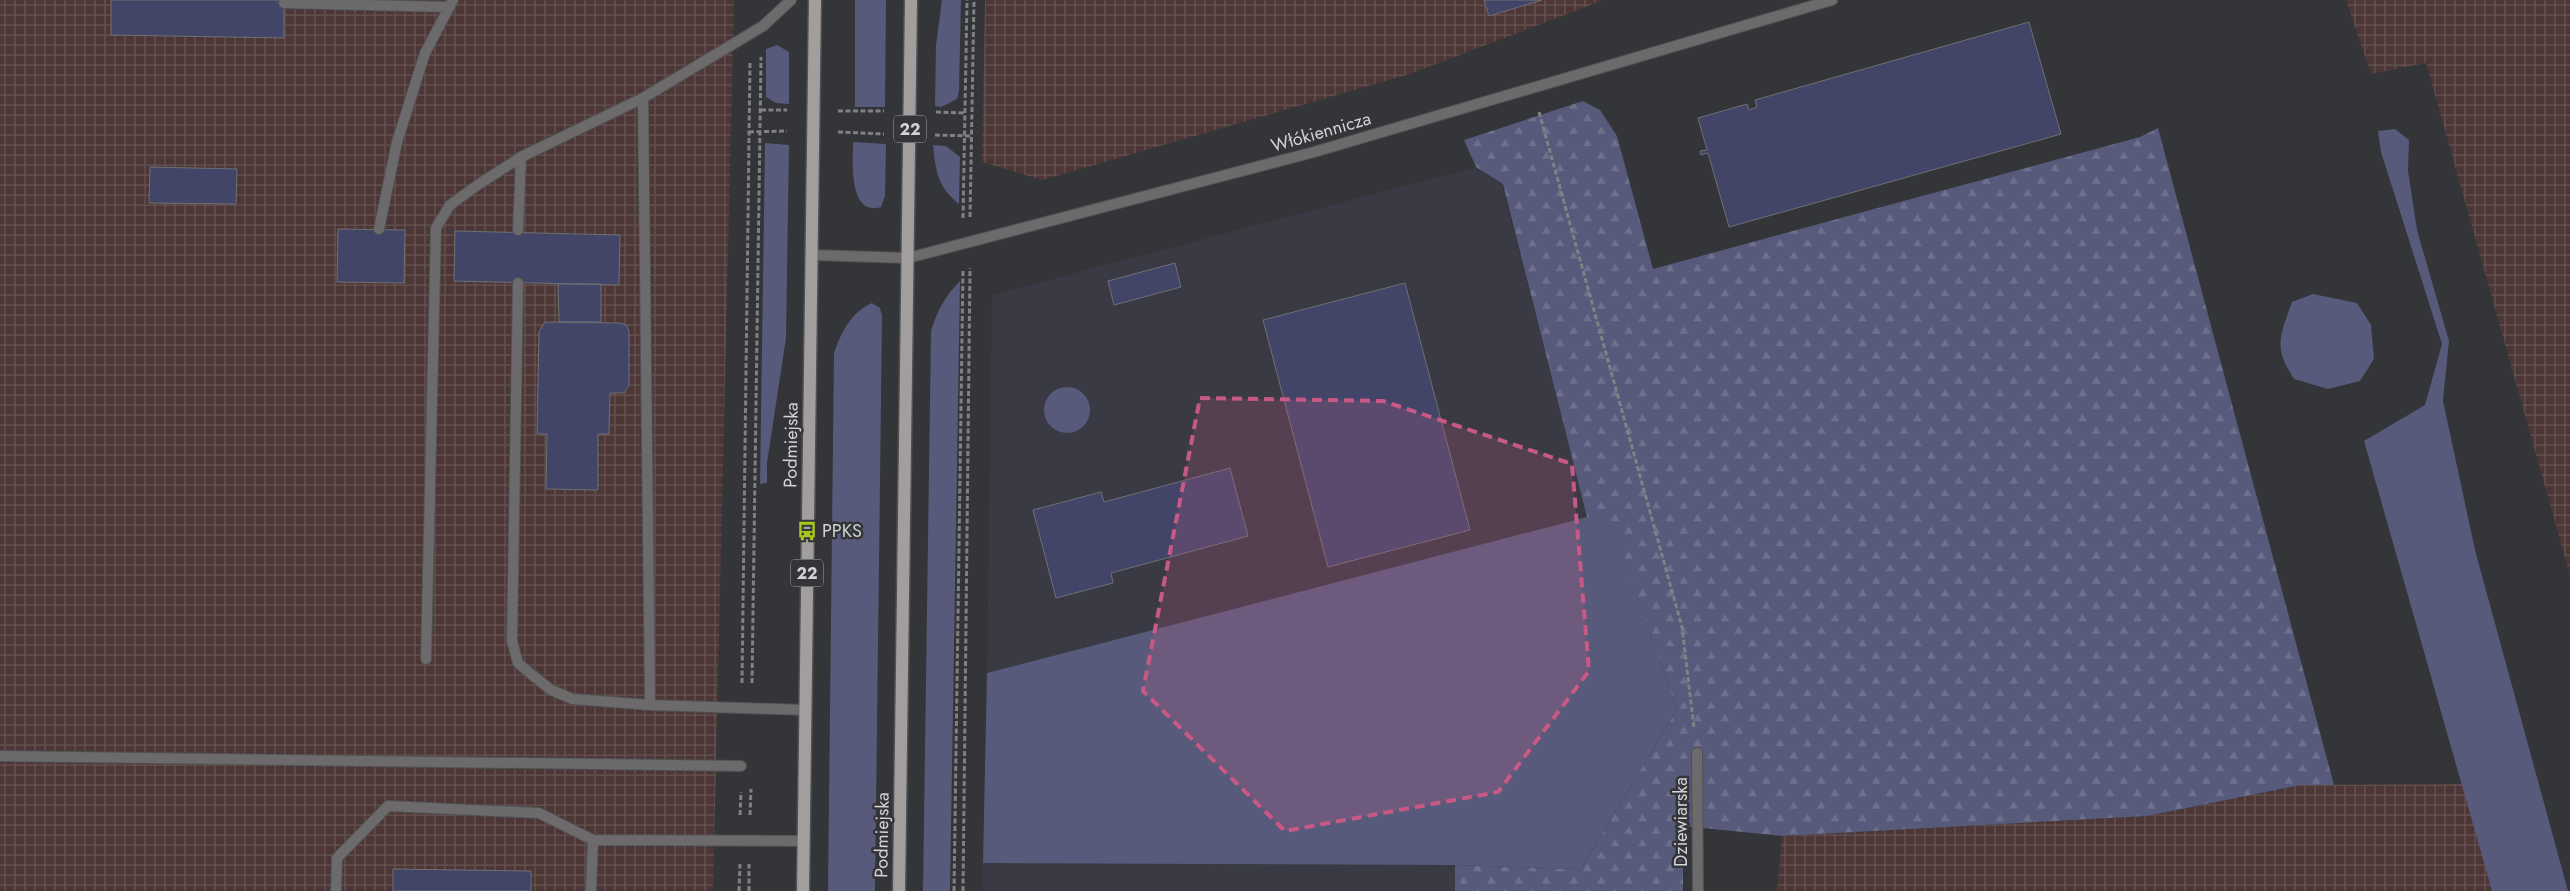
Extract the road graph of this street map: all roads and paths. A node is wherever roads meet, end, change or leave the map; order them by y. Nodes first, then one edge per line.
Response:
1 (791, 0) edge
2 (815, 0) edge
3 (911, 0) edge
4 (967, 0) edge
5 (974, 0) edge
6 (1832, 0) edge
7 (284, 3) dead end
8 (451, 3) edge
9 (762, 27) junction
10 (750, 34) junction
11 (1532, 88) junction
12 (643, 98) junction
13 (761, 110) junction
14 (813, 110) junction
15 (910, 112) junction
16 (965, 112) junction
17 (812, 131) junction
18 (749, 132) junction
19 (760, 132) junction
20 (910, 135) junction
21 (965, 136) junction
22 (972, 136) junction
23 (521, 158) junction
24 (379, 228) dead end
25 (518, 230) dead end
26 (966, 242) junction
27 (812, 255) junction
28 (908, 258) junction
29 (518, 283) dead end
30 (426, 660) dead end
31 (650, 705) junction
32 (747, 708) junction
33 (805, 710) junction
34 (1697, 753) joint
35 (0, 756) edge
36 (741, 766) joint
37 (751, 784) dead end
38 (593, 840) junction
39 (745, 841) junction
40 (803, 841) junction
41 (336, 891) edge
42 (591, 891) edge
43 (740, 891) edge
44 (749, 891) edge
45 (803, 891) edge
46 (899, 891) edge
47 (954, 891) edge
48 (963, 891) edge
49 (1698, 891) edge

1 - 9 street
2 - 14 main road, Podmiejska / 22
3 - 15 main road, Podmiejska / 22
4 - 16 path
5 - 22 path
6 - 11 street, Włókiennicza
7 - 8 street
8 - 24 street
9 - 10 street
9 - 13 path
10 - 12 street
10 - 18 path
11 - 26 street, Włókiennicza
11 - 34 path
12 - 23 street
12 - 31 street
13 - 14 path
13 - 19 path
14 - 15 path
14 - 17 main road, Podmiejska / 22
15 - 16 path
15 - 20 main road, Podmiejska / 22
16 - 21 path
17 - 19 path
17 - 20 path
17 - 27 main road, Podmiejska / 22
18 - 19 path
18 - 32 path
19 - 32 path
20 - 21 path
20 - 28 main road, Podmiejska / 22
21 - 22 path
21 - 26 path
22 - 26 path
23 - 25 street
23 - 30 street
26 - 28 street, Włókiennicza
26 - 47 path
26 - 48 path
27 - 28 street, Włókiennicza
27 - 33 main road, Podmiejska / 22
28 - 46 main road, Podmiejska / 22
29 - 31 street
31 - 32 street
32 - 33 street
33 - 40 main road, Podmiejska / 22
34 - 49 street, Dziewiarska
35 - 36 street
36 - 39 path
37 - 39 path
38 - 39 street
38 - 41 street
38 - 42 street
39 - 40 street
39 - 43 path
39 - 44 path
40 - 45 main road, Podmiejska / 22

